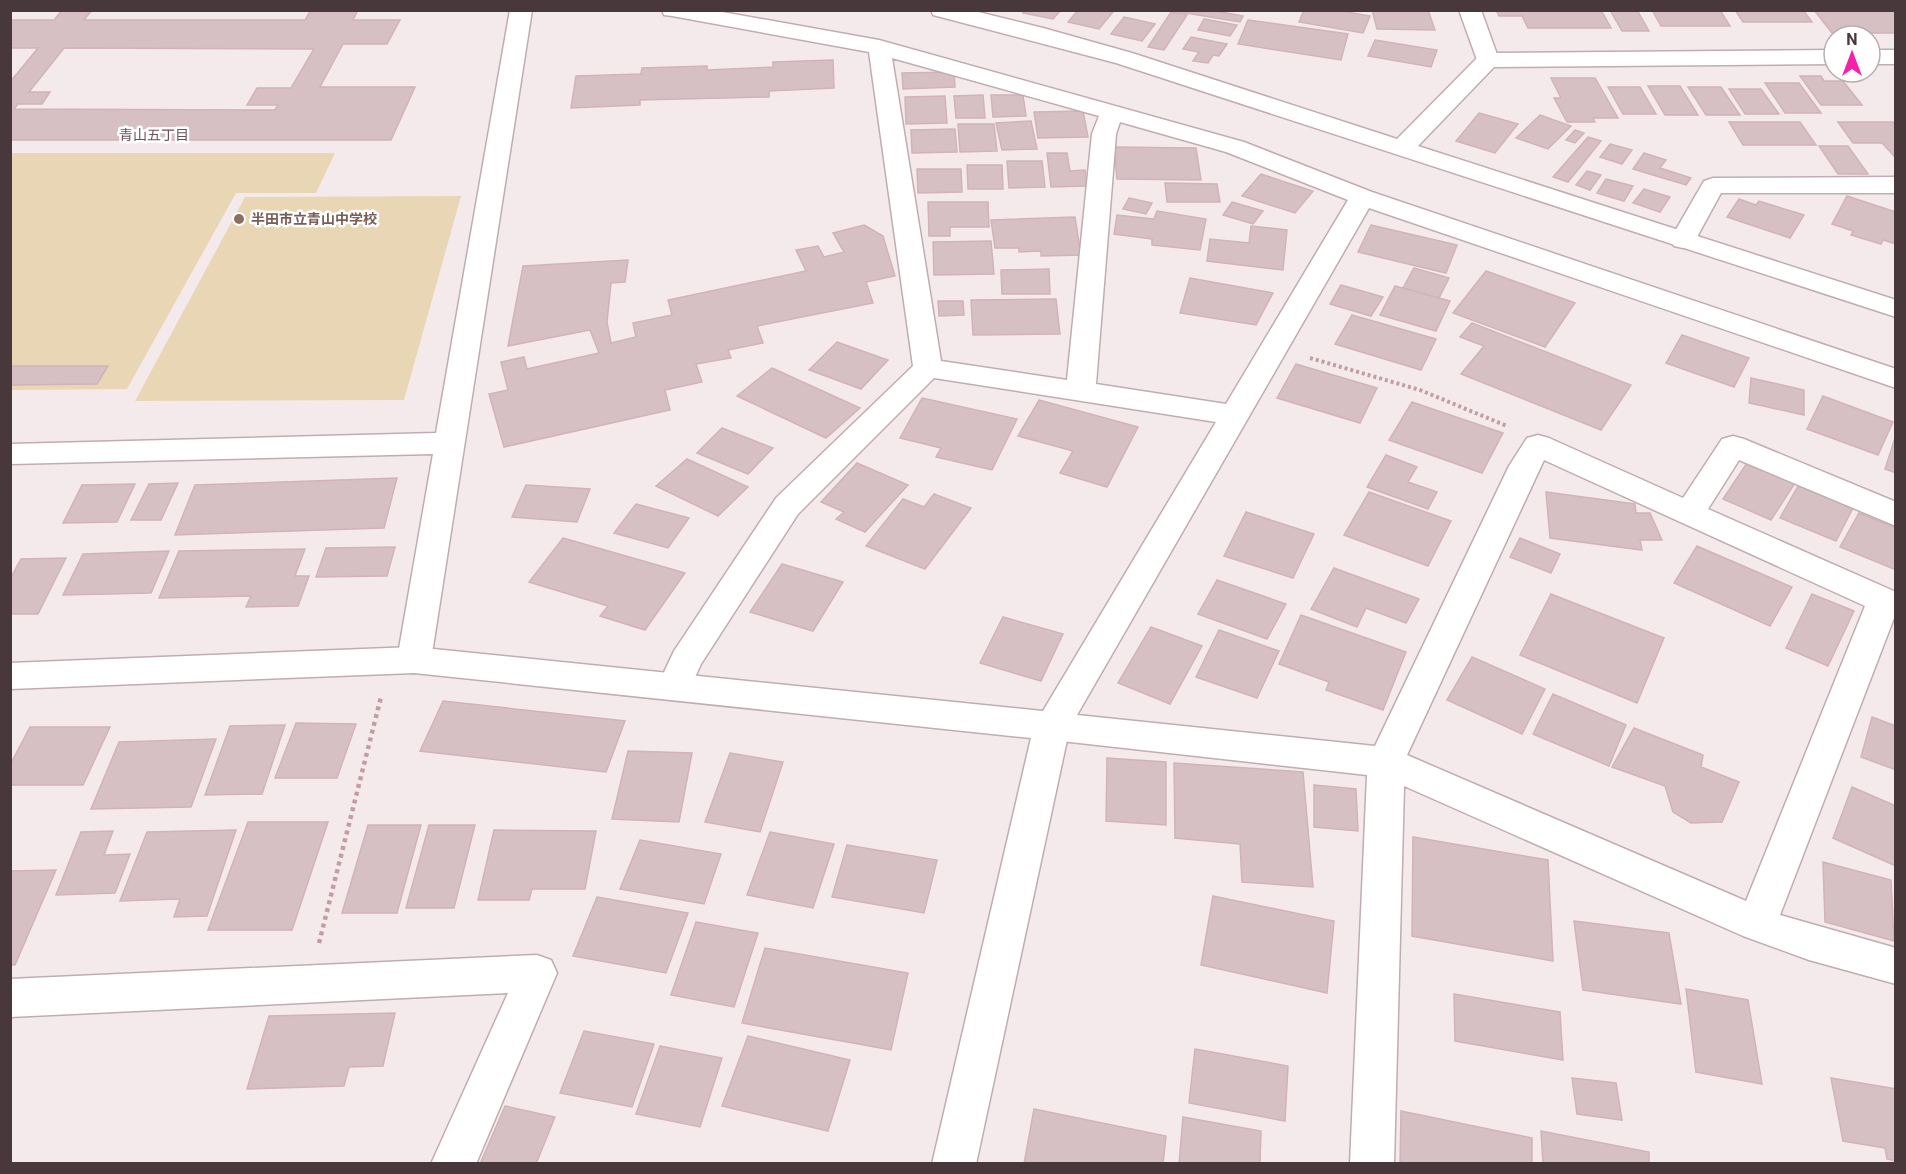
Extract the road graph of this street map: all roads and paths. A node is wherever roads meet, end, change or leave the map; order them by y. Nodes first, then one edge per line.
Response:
1 (521, 10) edge
2 (672, 10) edge
3 (941, 10) edge
4 (1470, 10) edge
5 (879, 47) junction
6 (1822, 57) edge
7 (1488, 60) junction
8 (1112, 112) junction
9 (1403, 147) junction
10 (1896, 185) edge
11 (1363, 197) junction
12 (1683, 240) junction
13 (1896, 309) edge
14 (1274, 348) junction
15 (928, 368) junction
16 (1896, 379) edge
17 (1081, 390) junction
18 (1233, 415) junction
19 (450, 443) junction
20 (1538, 445) junction
21 (10, 454) edge
22 (1689, 514) junction
23 (1896, 514) edge
24 (1889, 604) edge
25 (414, 660) junction
26 (10, 676) edge
27 (675, 685) junction
28 (382, 691) dead end
29 (1052, 726) junction
30 (1386, 762) junction
31 (1757, 924) junction
32 (1896, 966) edge
33 (309, 983) junction
34 (10, 998) edge
35 (453, 1164) edge
36 (954, 1164) edge
37 (1372, 1164) edge

1 - 19 street
2 - 5 street
3 - 9 street
4 - 7 street
5 - 8 street
5 - 15 street
6 - 7 street
7 - 9 street
8 - 11 street
8 - 17 street
9 - 12 street
10 - 12 street
11 - 14 street
11 - 16 street
12 - 13 street
14 - 18 street
14 - 20 path
15 - 17 street
15 - 27 street
17 - 18 street
18 - 29 street
19 - 21 street
19 - 25 street
20 - 22 street
20 - 30 street
22 - 23 street
22 - 24 street
24 - 31 street
25 - 26 street
25 - 27 street
27 - 29 street
28 - 33 path
29 - 30 street
29 - 36 street
30 - 31 street
30 - 37 street
31 - 32 street
33 - 34 street
33 - 35 street

